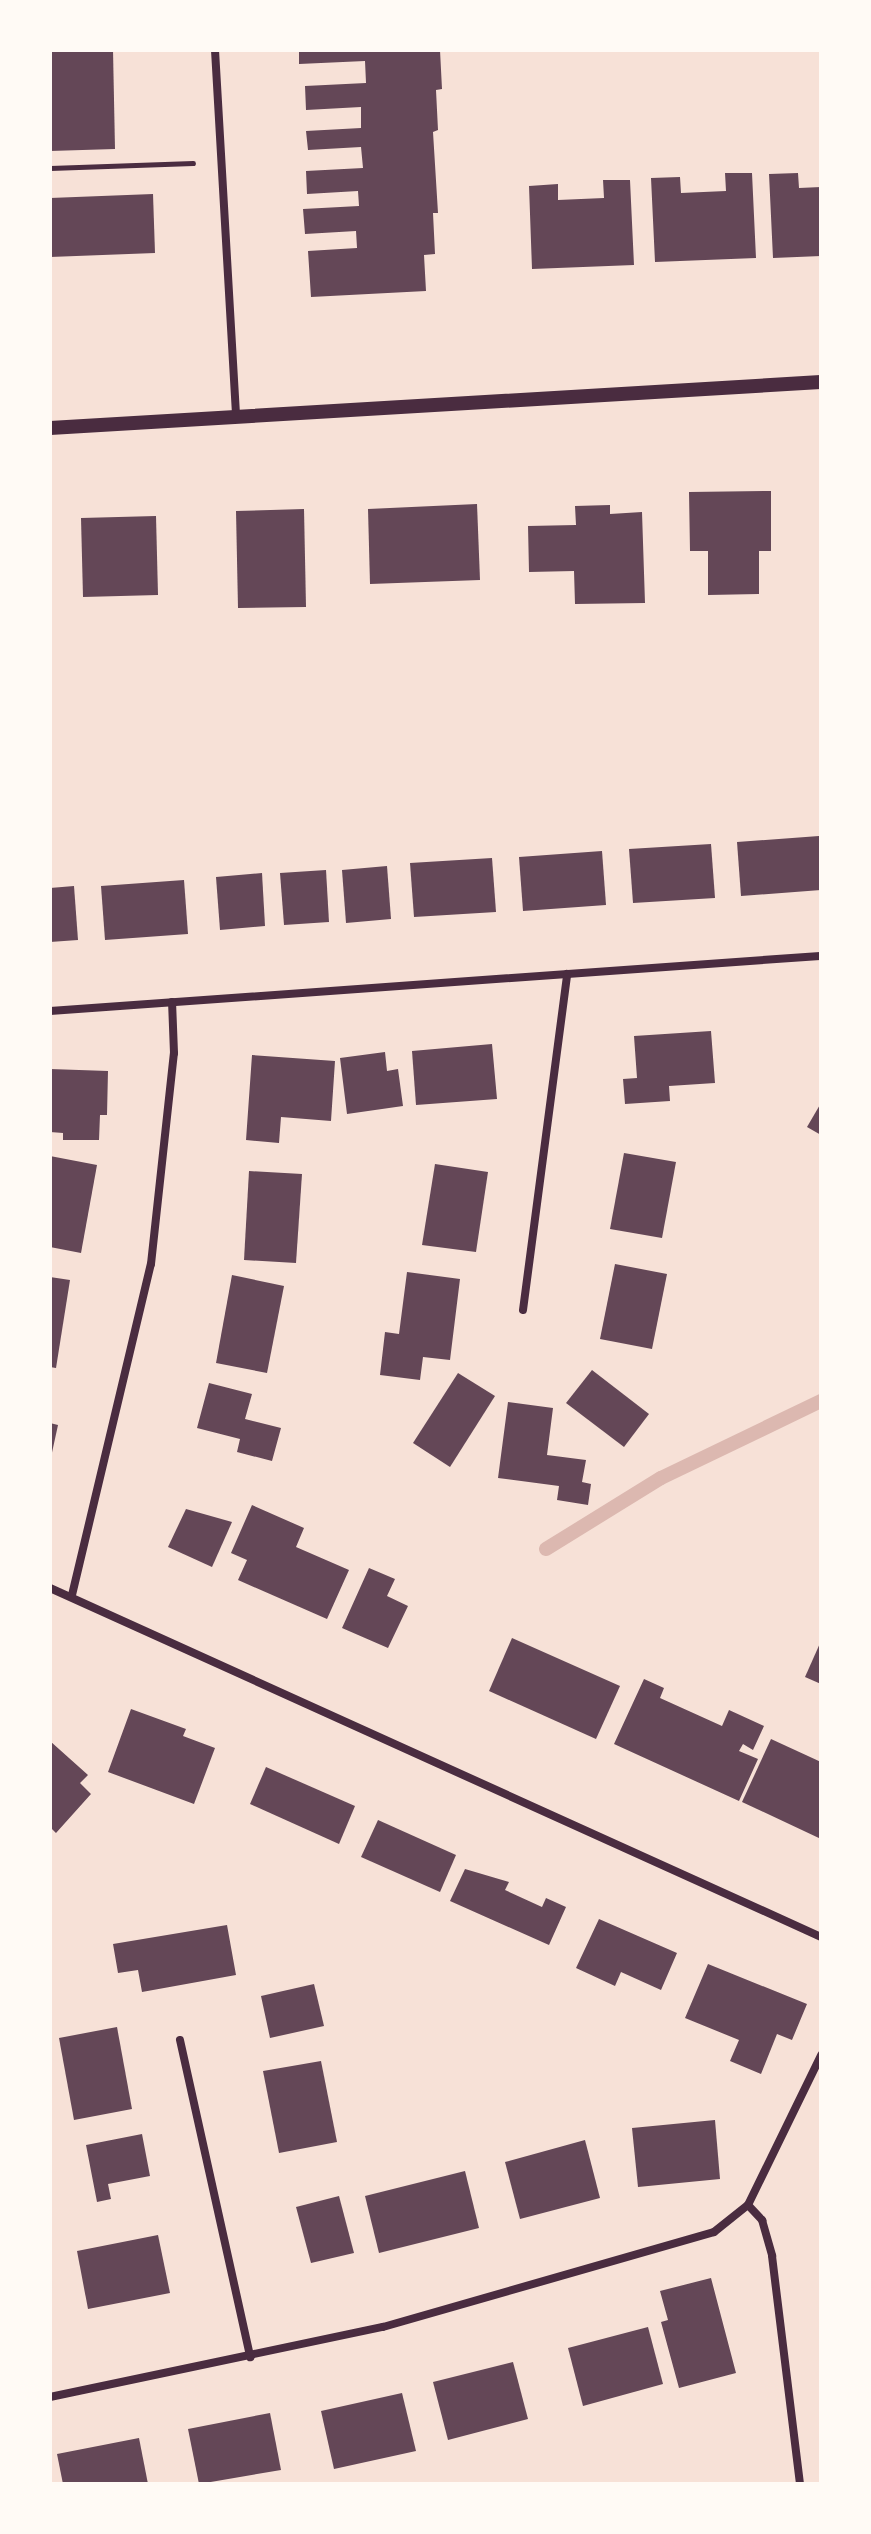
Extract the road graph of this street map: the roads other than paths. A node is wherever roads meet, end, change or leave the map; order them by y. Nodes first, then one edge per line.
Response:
1 (215, 50) edge
2 (821, 382) edge
3 (236, 416) junction
4 (50, 428) edge
5 (821, 956) edge
6 (567, 974) junction
7 (172, 1002) junction
8 (50, 1011) edge
9 (523, 1310) dead end
10 (53, 1589) edge
11 (72, 1595) junction
12 (50, 1602) edge
13 (821, 1937) edge
14 (180, 2040) dead end
15 (821, 2055) edge
16 (748, 2205) junction
17 (250, 2357) junction
18 (50, 2397) edge
19 (800, 2484) edge

1 - 3 street
2 - 3 street
3 - 4 street
5 - 6 street
6 - 7 street
6 - 9 street
7 - 8 street
7 - 11 street
10 - 11 street
10 - 12 street
11 - 13 street
14 - 17 street
15 - 16 street
16 - 17 street
16 - 19 street
17 - 18 street

